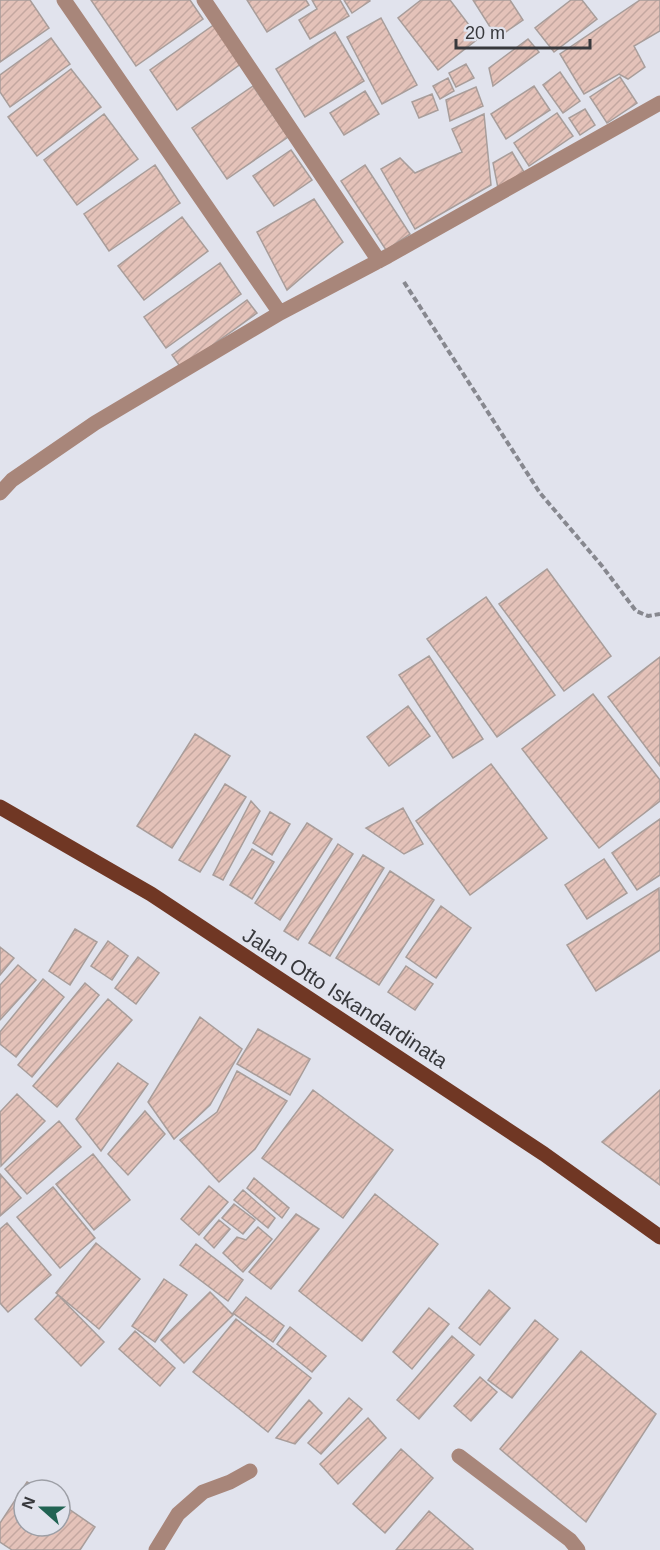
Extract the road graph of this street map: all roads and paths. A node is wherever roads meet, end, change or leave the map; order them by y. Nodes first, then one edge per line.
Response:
1 (64, 0) edge
2 (204, 0) edge
3 (660, 104) edge
4 (383, 259) junction
5 (280, 313) junction
6 (0, 493) edge
7 (660, 614) edge
8 (0, 807) edge
9 (660, 1236) edge
10 (459, 1456) dead end
11 (250, 1471) dead end
12 (156, 1550) edge
13 (578, 1550) edge

1 - 5 street
2 - 4 street
3 - 4 street
4 - 5 street
4 - 7 path
5 - 6 street
8 - 9 main road, Jalan Otto Iskandardinata
10 - 13 street
11 - 12 street

